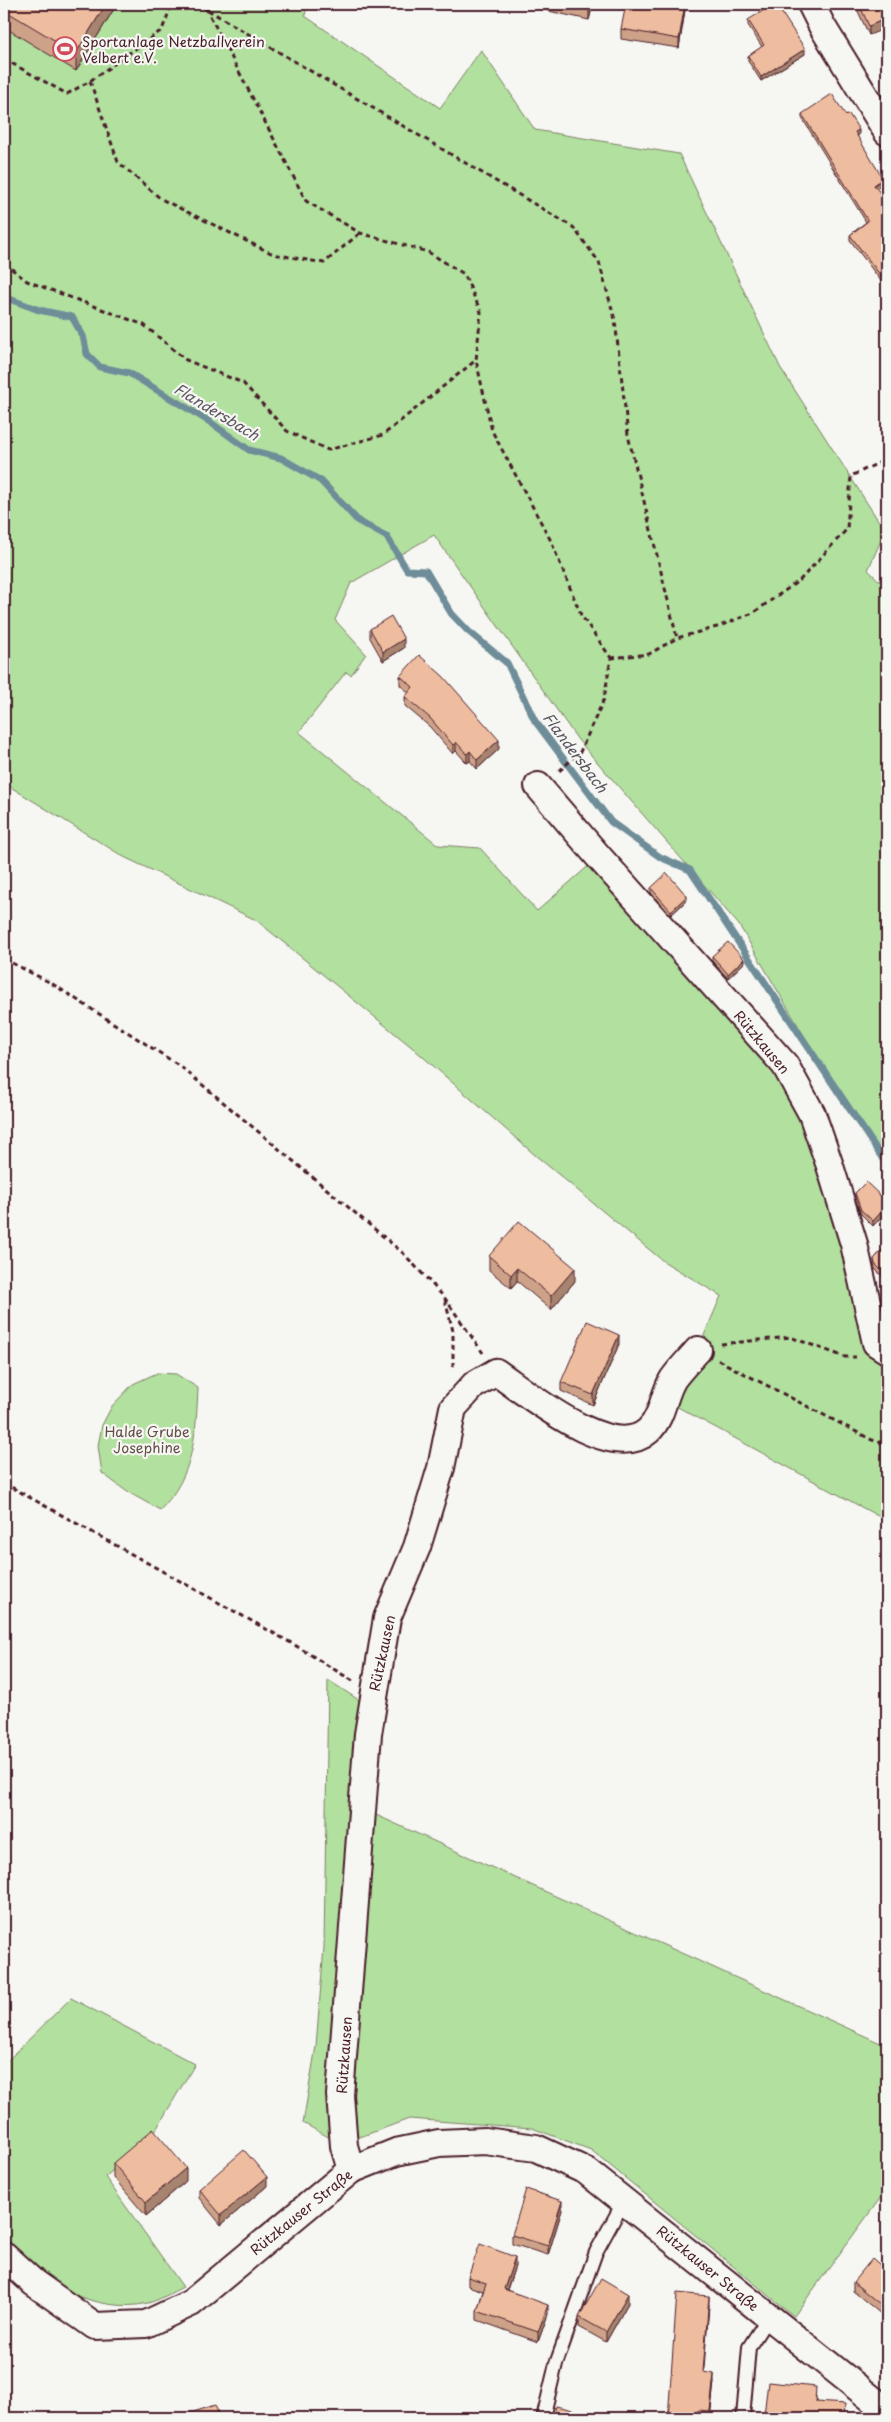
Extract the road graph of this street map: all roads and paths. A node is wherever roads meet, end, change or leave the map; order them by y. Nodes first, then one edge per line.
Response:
1 (172, 4) edge
2 (197, 4) edge
3 (811, 4) edge
4 (207, 10) junction
5 (4, 59) edge
6 (90, 81) junction
7 (887, 132) edge
8 (360, 233) junction
9 (4, 263) edge
10 (476, 360) junction
11 (887, 459) edge
12 (677, 638) junction
13 (611, 658) junction
14 (548, 779) joint
15 (4, 959) edge
16 (444, 1297) junction
17 (882, 1347) edge
18 (698, 1350) junction
19 (496, 1372) junction
20 (453, 1408) junction
21 (887, 1444) edge
22 (4, 1483) edge
23 (373, 1694) junction
24 (352, 2170) junction
25 (624, 2201) junction
26 (4, 2256) edge
27 (769, 2316) junction
28 (887, 2411) edge
29 (543, 2418) edge
30 (743, 2418) edge

1 - 6 path
2 - 4 path
3 - 7 street
4 - 8 path
4 - 12 path
5 - 6 path
6 - 8 path
8 - 10 path
9 - 10 path
10 - 13 path
11 - 12 path
12 - 13 path
13 - 14 path
14 - 17 street, Rützkausen
15 - 16 path
16 - 19 path
16 - 20 path
17 - 18 path
18 - 19 street
18 - 21 path
19 - 20 street
20 - 23 street, Rützkausen
22 - 23 path
23 - 24 street, Rützkausen
24 - 25 street, Rützkauser Straße
24 - 26 street, Rützkauser Straße
25 - 27 street, Rützkauser Straße
25 - 29 lane
27 - 28 street, Rützkauser Straße
27 - 30 lane, Rützkauser Straße

